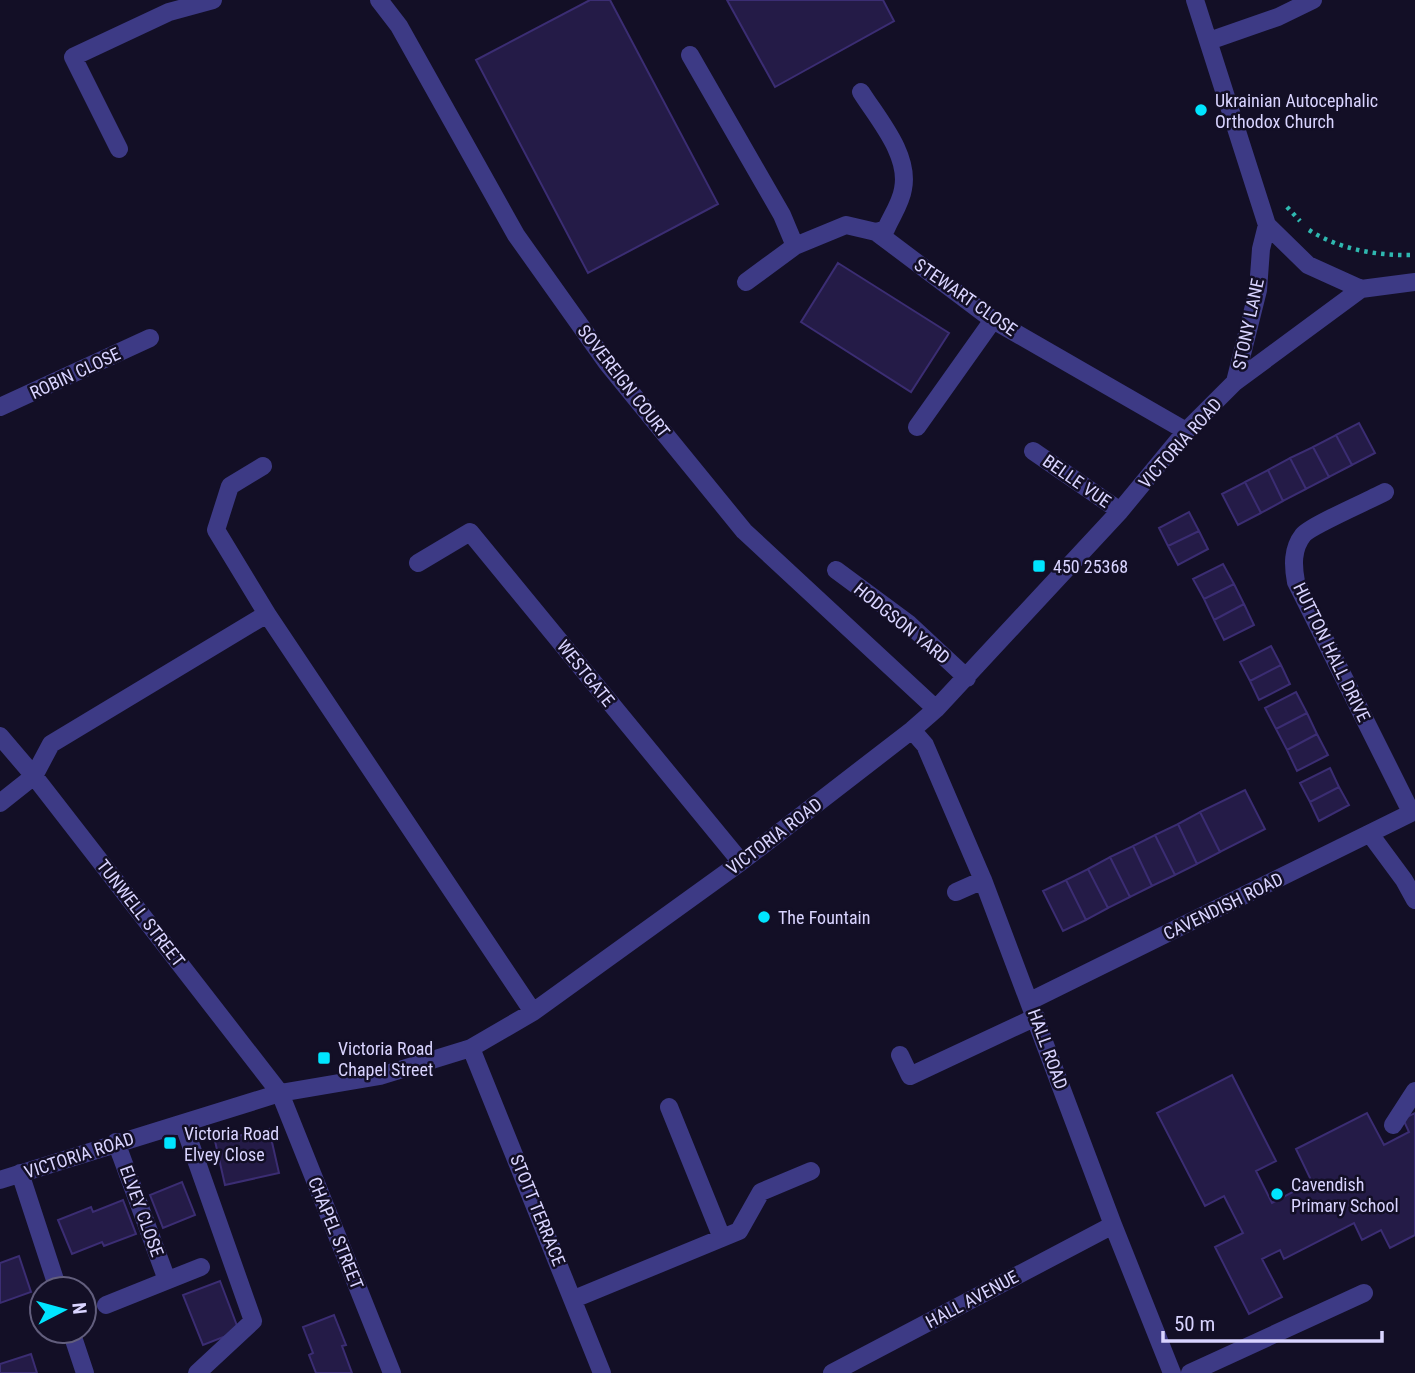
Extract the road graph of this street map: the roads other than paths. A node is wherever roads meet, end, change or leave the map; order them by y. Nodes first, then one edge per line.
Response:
1 (213, 0) edge
2 (379, 0) edge
3 (1195, 0) edge
4 (1313, 0) edge
5 (1209, 41) junction
6 (690, 55) dead end
7 (861, 92) dead end
8 (120, 149) dead end
9 (1267, 225) junction
10 (876, 232) junction
11 (795, 246) junction
12 (746, 282) dead end
13 (1415, 282) edge
14 (1361, 289) junction
15 (993, 320) junction
16 (150, 338) dead end
17 (1235, 382) junction
18 (0, 407) edge
19 (917, 427) dead end
20 (1186, 431) junction
21 (1033, 451) dead end
22 (263, 466) dead end
23 (1385, 492) dead end
24 (1120, 511) junction
25 (418, 563) dead end
26 (836, 570) dead end
27 (267, 614) junction
28 (967, 678) junction
29 (936, 709) junction
30 (912, 730) junction
31 (0, 736) edge
32 (34, 776) junction
33 (0, 803) edge
34 (1413, 811) edge
35 (1370, 834) junction
36 (741, 862) junction
37 (983, 880) junction
38 (957, 892) dead end
39 (1415, 900) edge
40 (1033, 1009) junction
41 (533, 1012) junction
42 (471, 1048) junction
43 (900, 1055) dead end
44 (1415, 1091) edge
45 (280, 1093) junction
46 (669, 1107) dead end
47 (183, 1123) junction
48 (1393, 1125) dead end
49 (116, 1142) junction
50 (811, 1171) dead end
51 (20, 1173) junction
52 (0, 1180) edge
53 (1113, 1225) junction
54 (722, 1238) junction
55 (201, 1267) dead end
56 (53, 1275) edge
57 (167, 1280) junction
58 (1364, 1293) dead end
59 (574, 1299) junction
60 (106, 1305) dead end
61 (76, 1345) edge
62 (85, 1373) edge
63 (197, 1373) edge
64 (393, 1373) edge
65 (602, 1373) edge
66 (832, 1373) edge
67 (1172, 1373) edge
68 (1191, 1373) edge

1 - 8 street
2 - 29 street, SOVEREIGN COURT
3 - 5 street, STONY LANE
4 - 5 street
5 - 9 street, STONY LANE
6 - 11 street
7 - 10 street
9 - 14 street, STONY LANE
9 - 17 street, STONY LANE
10 - 11 street, STEWART CLOSE
10 - 15 street, STEWART CLOSE
11 - 12 street, STEWART CLOSE
13 - 14 street, VICTORIA ROAD
14 - 17 street, VICTORIA ROAD
15 - 19 street
15 - 20 street, STEWART CLOSE
16 - 18 street, ROBIN CLOSE
17 - 20 street, VICTORIA ROAD
20 - 24 street, VICTORIA ROAD
21 - 24 street, BELLE VUE
22 - 27 street
23 - 34 street, HUTTON HALL DRIVE
24 - 28 street, VICTORIA ROAD
25 - 36 street, WESTGATE
26 - 28 street, HODGSON YARD
27 - 32 street
27 - 41 street
28 - 29 street, VICTORIA ROAD
29 - 30 street, VICTORIA ROAD
30 - 36 street, VICTORIA ROAD
30 - 37 street, HALL ROAD
31 - 32 street, TUNWELL STREET
32 - 33 street
32 - 45 street, TUNWELL STREET
34 - 35 street, CAVENDISH ROAD
35 - 39 street
35 - 40 street, CAVENDISH ROAD
36 - 41 street, VICTORIA ROAD
37 - 38 street
37 - 40 street, HALL ROAD
40 - 43 street, CAVENDISH ROAD
40 - 53 street, HALL ROAD
41 - 42 street, VICTORIA ROAD
42 - 45 street, VICTORIA ROAD
42 - 59 street, STOTT TERRACE
44 - 48 street
45 - 47 street, VICTORIA ROAD
45 - 64 street, CHAPEL STREET
46 - 54 street
47 - 49 street, VICTORIA ROAD
47 - 63 street
49 - 51 street, VICTORIA ROAD
49 - 57 street, ELVEY CLOSE
50 - 54 street
51 - 52 street, VICTORIA ROAD
51 - 56 street
53 - 66 street, HALL AVENUE
53 - 67 street, HALL ROAD
54 - 59 street
55 - 57 street, ELVEY CLOSE
57 - 60 street, ELVEY CLOSE
58 - 68 street
59 - 65 street, STOTT TERRACE
61 - 62 street

